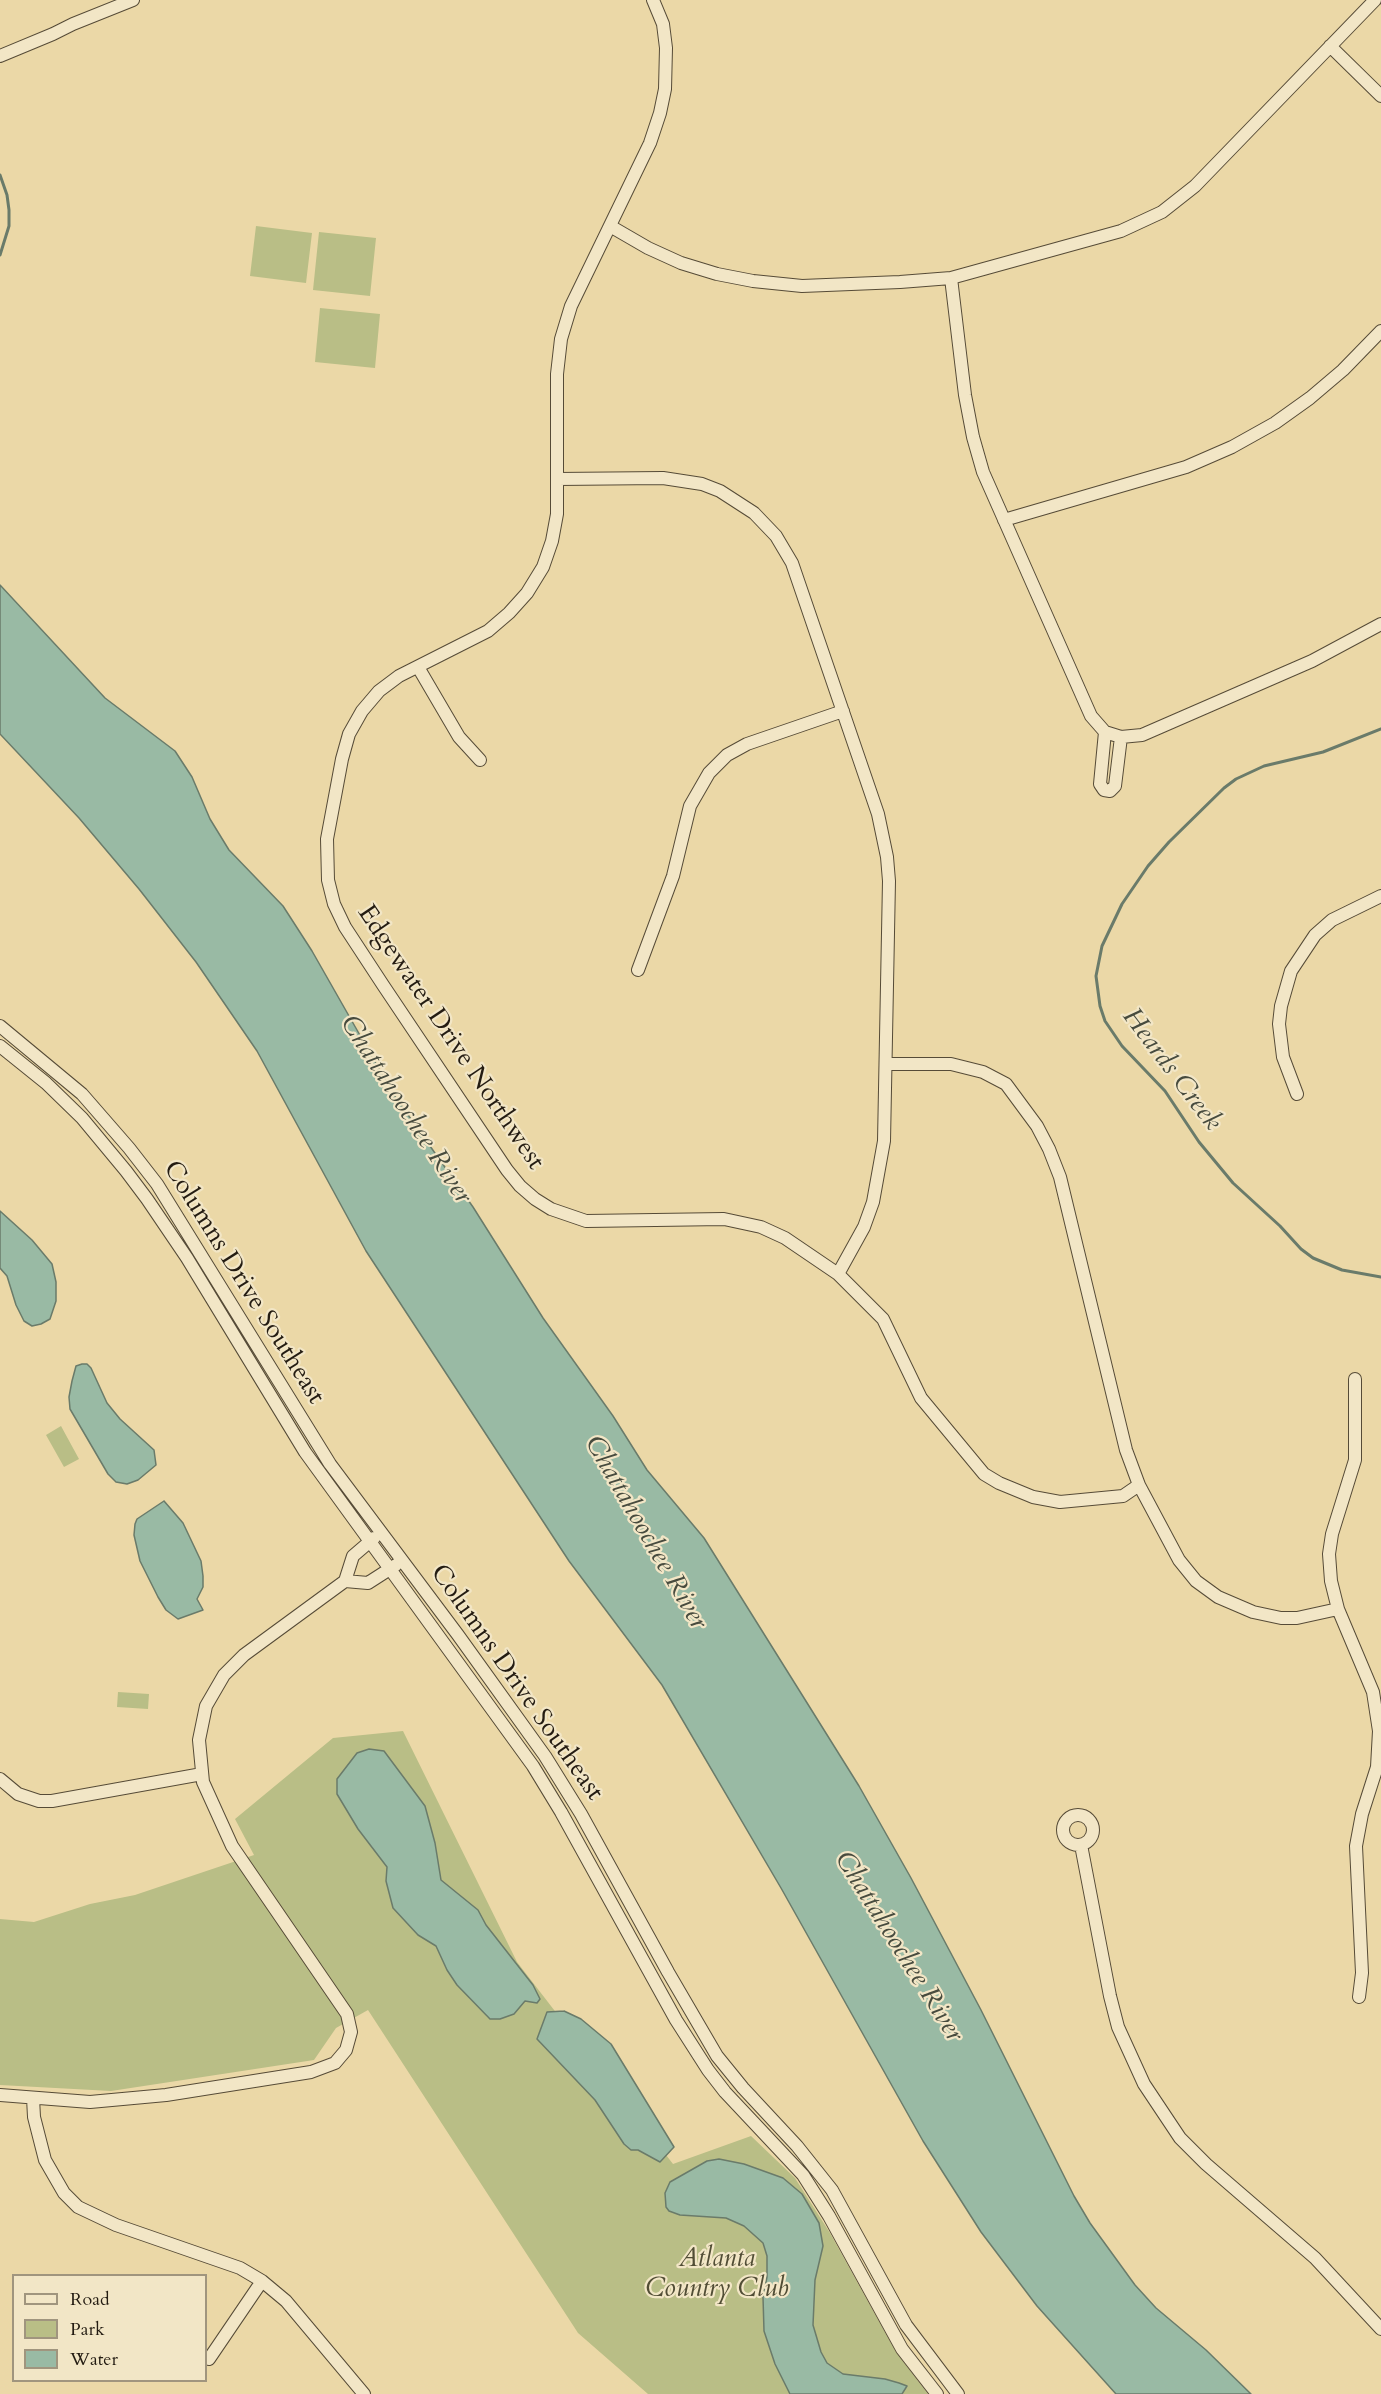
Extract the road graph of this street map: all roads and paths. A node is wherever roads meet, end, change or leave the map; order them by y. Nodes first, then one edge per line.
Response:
1 (133, 0) edge
2 (653, 0) edge
3 (1375, 0) edge
4 (1330, 46) junction
5 (0, 56) edge
6 (1381, 96) edge
7 (610, 226) junction
8 (951, 278) junction
9 (1381, 331) edge
10 (557, 479) junction
11 (1004, 520) junction
12 (1381, 624) edge
13 (418, 667) junction
14 (843, 711) junction
15 (1105, 732) junction
16 (1120, 737) junction
17 (480, 760) dead end
18 (1381, 896) edge
19 (638, 970) dead end
20 (0, 1026) edge
21 (0, 1046) edge
22 (886, 1064) junction
23 (1297, 1094) dead end
24 (838, 1274) junction
25 (1355, 1379) dead end
26 (1138, 1485) junction
27 (381, 1532) junction
28 (369, 1541) junction
29 (402, 1561) junction
30 (390, 1570) junction
31 (345, 1581) junction
32 (1338, 1609) junction
33 (202, 1774) junction
34 (0, 1779) edge
35 (1082, 1845) dead end
36 (1359, 1997) dead end
37 (0, 2095) edge
38 (33, 2098) junction
39 (262, 2281) junction
40 (1381, 2329) edge
41 (209, 2359) dead end
42 (363, 2394) edge
43 (937, 2394) edge
44 (958, 2394) edge

1 - 5 street
2 - 7 street, Edgewater Drive Northwest
3 - 4 street
4 - 6 street
4 - 8 street
7 - 8 street
7 - 10 street, Edgewater Drive Northwest
8 - 11 street
9 - 11 street
10 - 13 street, Edgewater Drive Northwest
10 - 14 street
11 - 15 street
12 - 16 street
13 - 17 street
13 - 24 street, Edgewater Drive Northwest
14 - 19 street
14 - 22 street
15 - 16 street
15 - 16 street
18 - 23 street
20 - 27 street, Columns Drive Southeast
21 - 28 street, Columns Drive Southeast
22 - 24 street
22 - 26 street
24 - 26 street, Edgewater Drive Northwest
25 - 32 street
26 - 32 street
27 - 28 street
27 - 29 street, Columns Drive Southeast
28 - 30 street, Columns Drive Southeast
28 - 31 street
29 - 30 street
29 - 44 street, Columns Drive Southeast
30 - 31 street
30 - 43 street, Columns Drive Southeast
31 - 33 street
32 - 36 street
33 - 34 street
33 - 38 street
35 - 40 street
37 - 38 street
38 - 39 street
39 - 41 street
39 - 42 street

